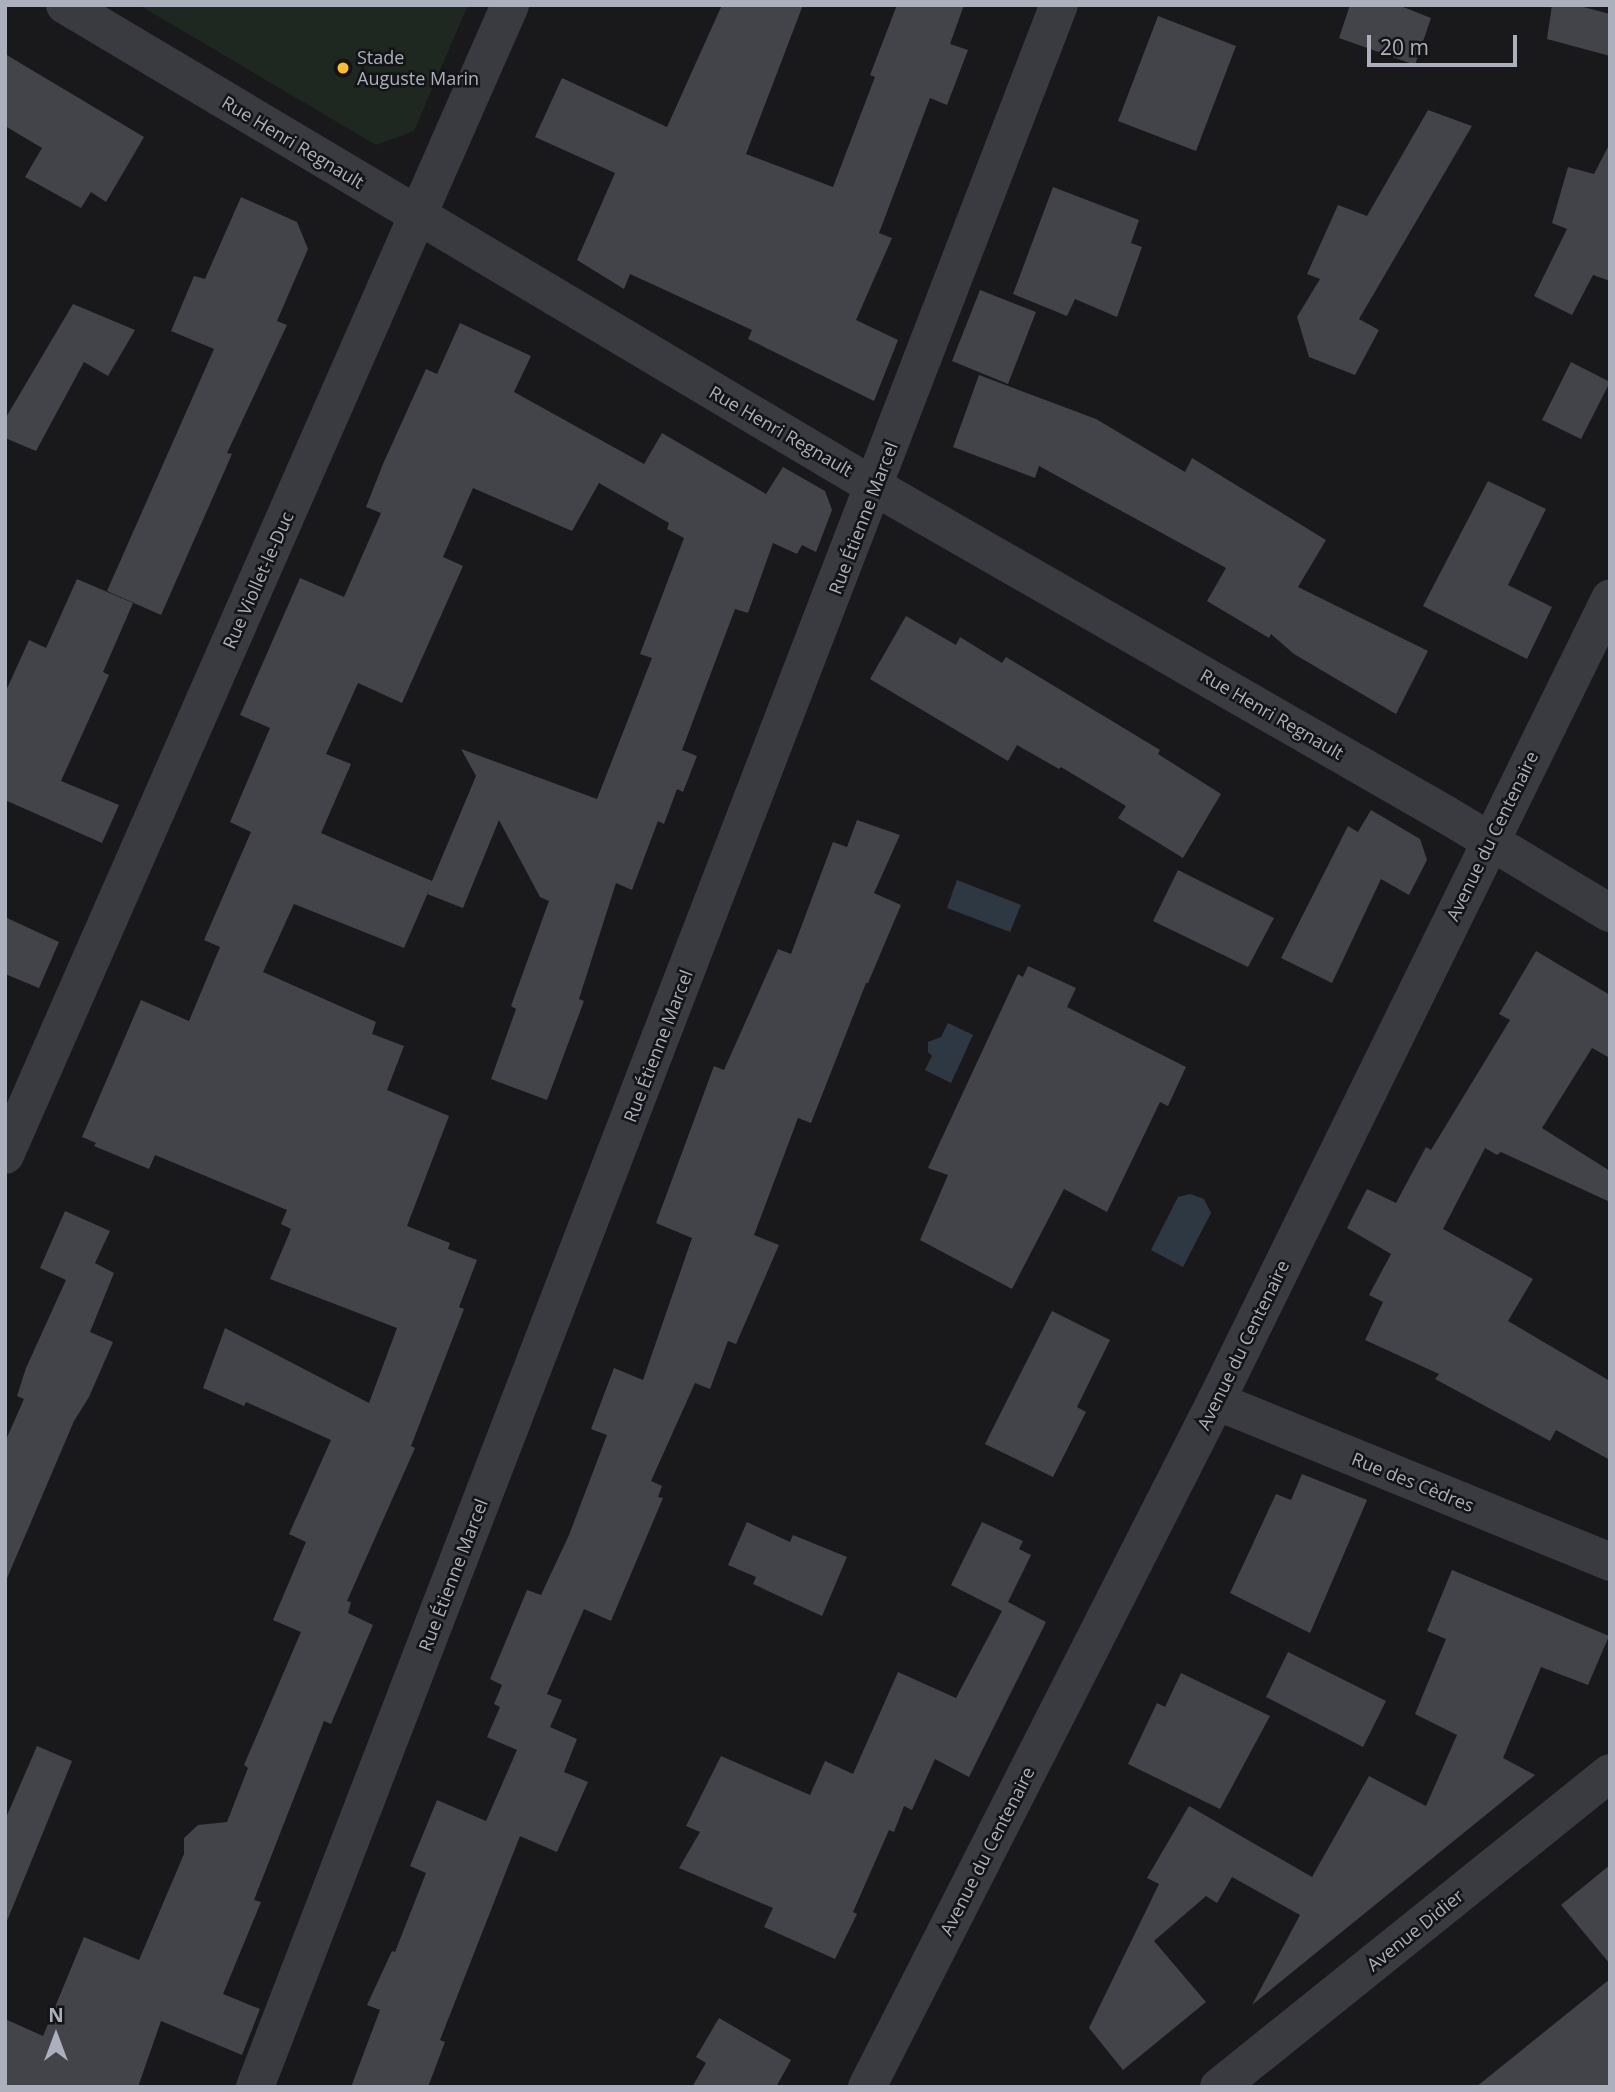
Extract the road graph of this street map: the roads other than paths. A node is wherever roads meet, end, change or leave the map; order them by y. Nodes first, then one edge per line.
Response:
1 (65, 5) edge
2 (510, 5) edge
3 (1059, 5) edge
4 (416, 216) junction
5 (876, 487) junction
6 (1610, 599) edge
7 (1490, 841) junction
8 (1610, 913) edge
9 (5, 1155) edge
10 (1216, 1401) junction
11 (1610, 1562) edge
12 (1610, 1773) edge
13 (254, 2087) edge
14 (867, 2087) edge
15 (1219, 2087) edge

1 - 4 street, Rue Henri Regnault
2 - 4 street, Rue Viollet-le-Duc
3 - 5 street, Rue Étienne Marcel
4 - 5 street, Rue Henri Regnault
4 - 9 street, Rue Viollet-le-Duc
5 - 7 street, Rue Henri Regnault
5 - 13 street, Rue Étienne Marcel
6 - 7 street, Avenue du Centenaire
7 - 8 street, Rue Henri Regnault
7 - 10 street, Avenue du Centenaire
10 - 11 street, Rue des Cèdres
10 - 14 street, Avenue du Centenaire
12 - 15 street, Avenue Didier

